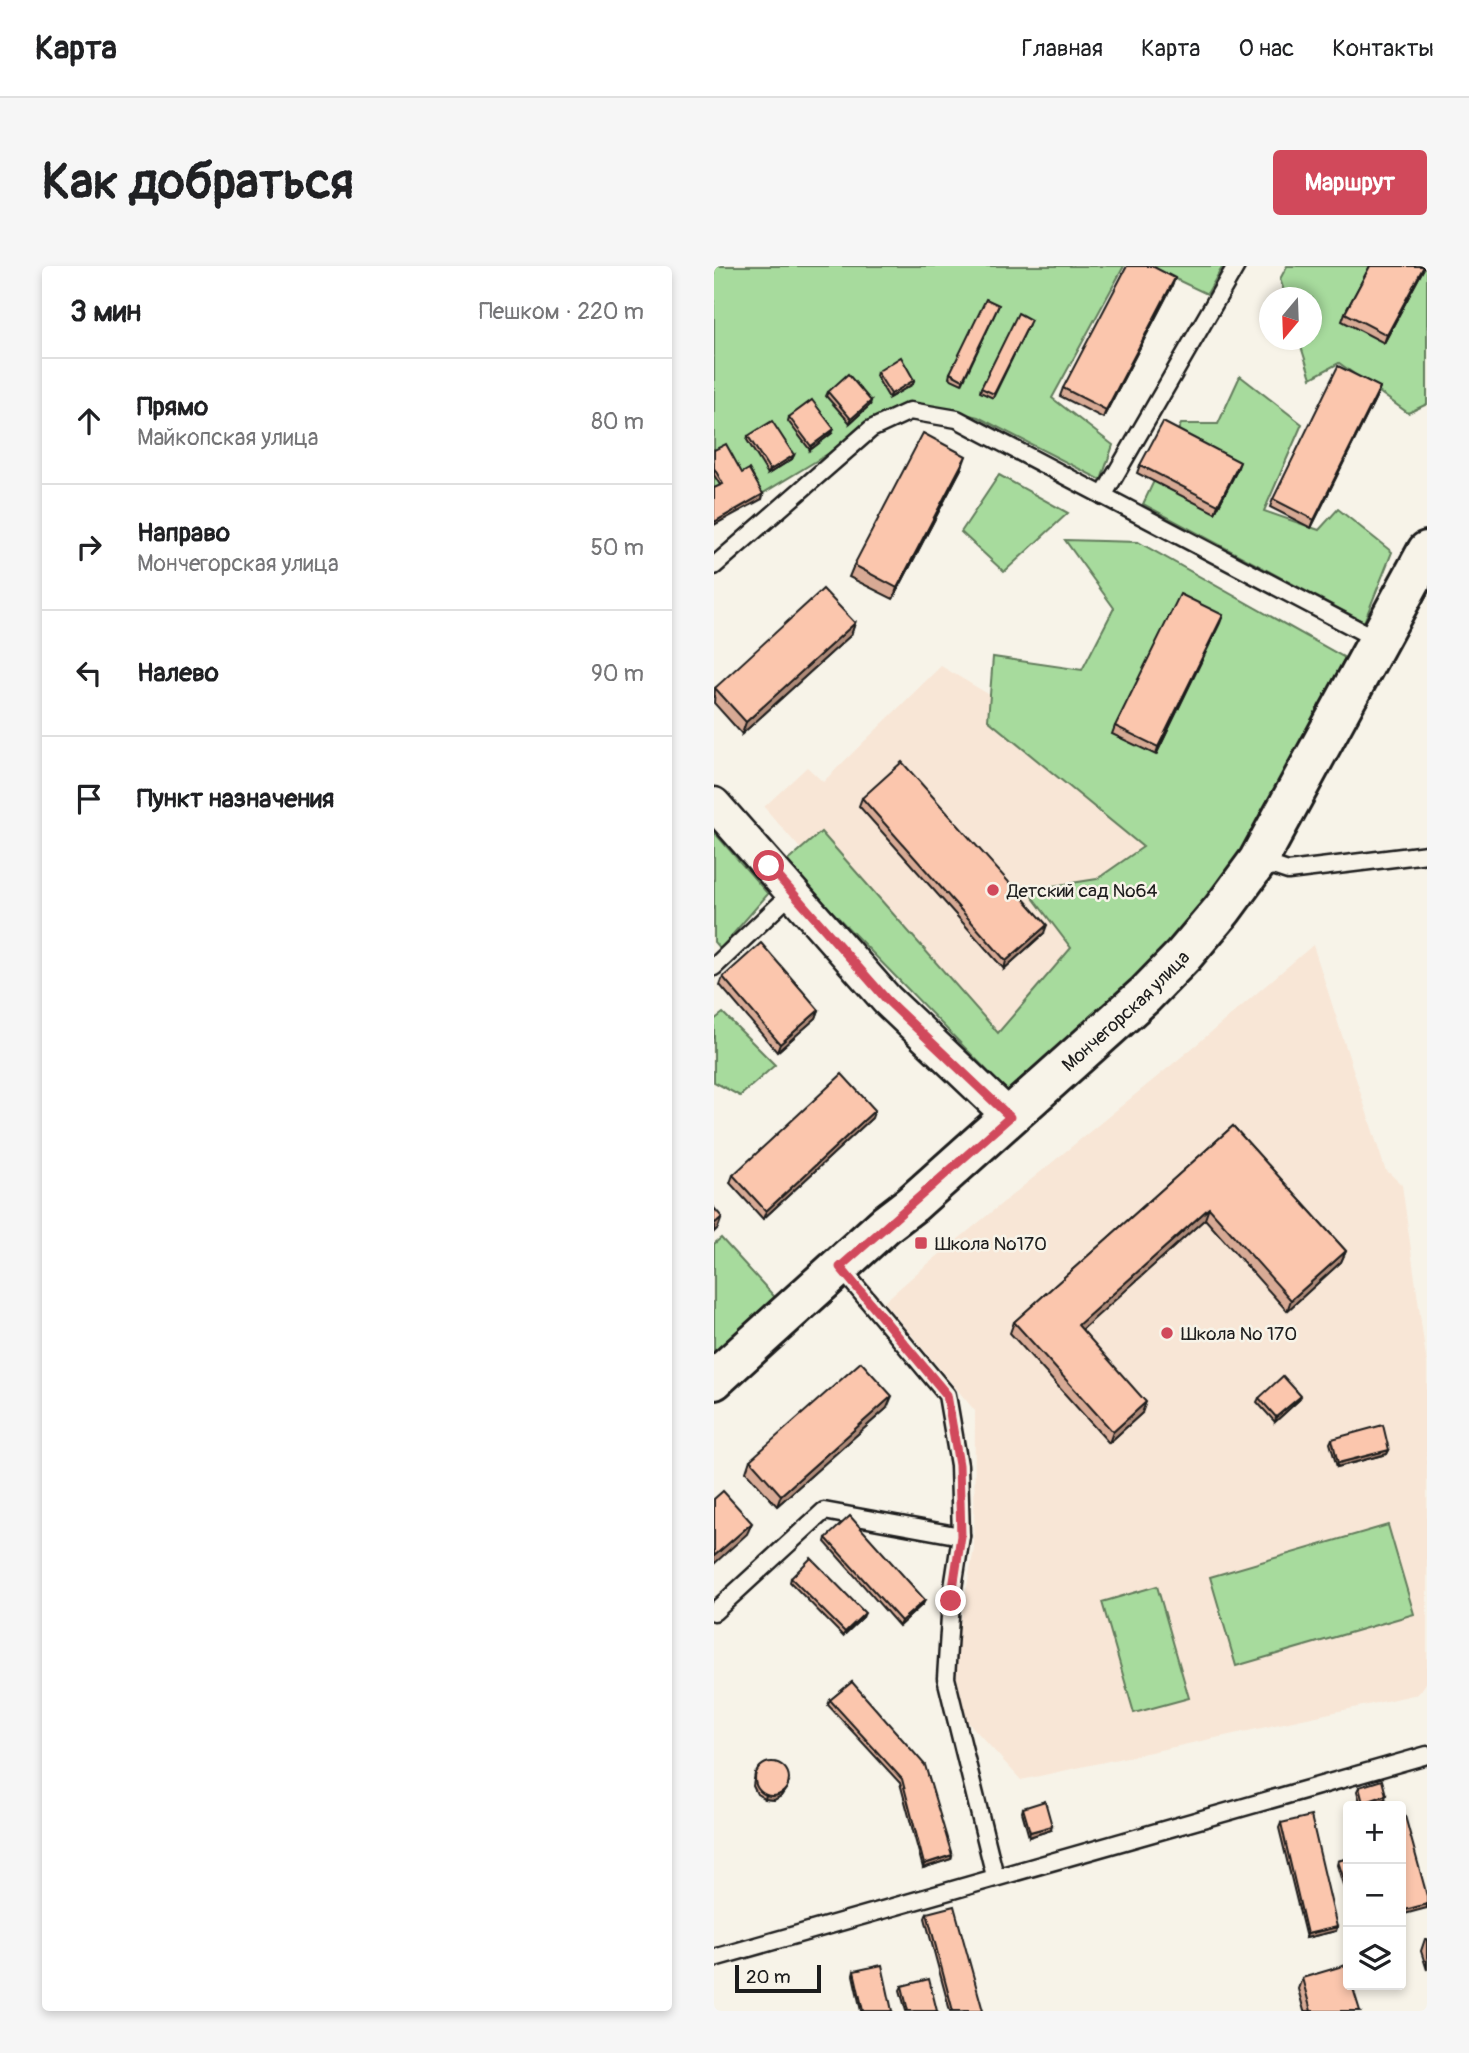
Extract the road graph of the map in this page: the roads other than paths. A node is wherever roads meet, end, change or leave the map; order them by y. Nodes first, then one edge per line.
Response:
1 (1236, 266) edge
2 (1104, 496) junction
3 (1427, 551) edge
4 (714, 566) edge
5 (1378, 640) junction
6 (714, 804) edge
7 (1427, 854) edge
8 (1258, 861) junction
9 (792, 893) junction
10 (714, 967) edge
11 (1010, 1117) junction
12 (840, 1267) junction
13 (714, 1380) edge
14 (961, 1536) junction
15 (714, 1612) edge
16 (1427, 1755) edge
17 (995, 1876) junction
18 (714, 1958) edge

1 - 2 lane
2 - 4 lane
2 - 5 lane
3 - 5 street, Мончегорская улица
5 - 8 street, Мончегорская улица
6 - 9 street
7 - 8 lane
8 - 11 street, Мончегорская улица
9 - 10 lane
9 - 11 street
11 - 12 street, Мончегорская улица
12 - 13 street, Мончегорская улица
12 - 14 lane
14 - 15 lane
14 - 17 lane
16 - 17 lane
17 - 18 lane

